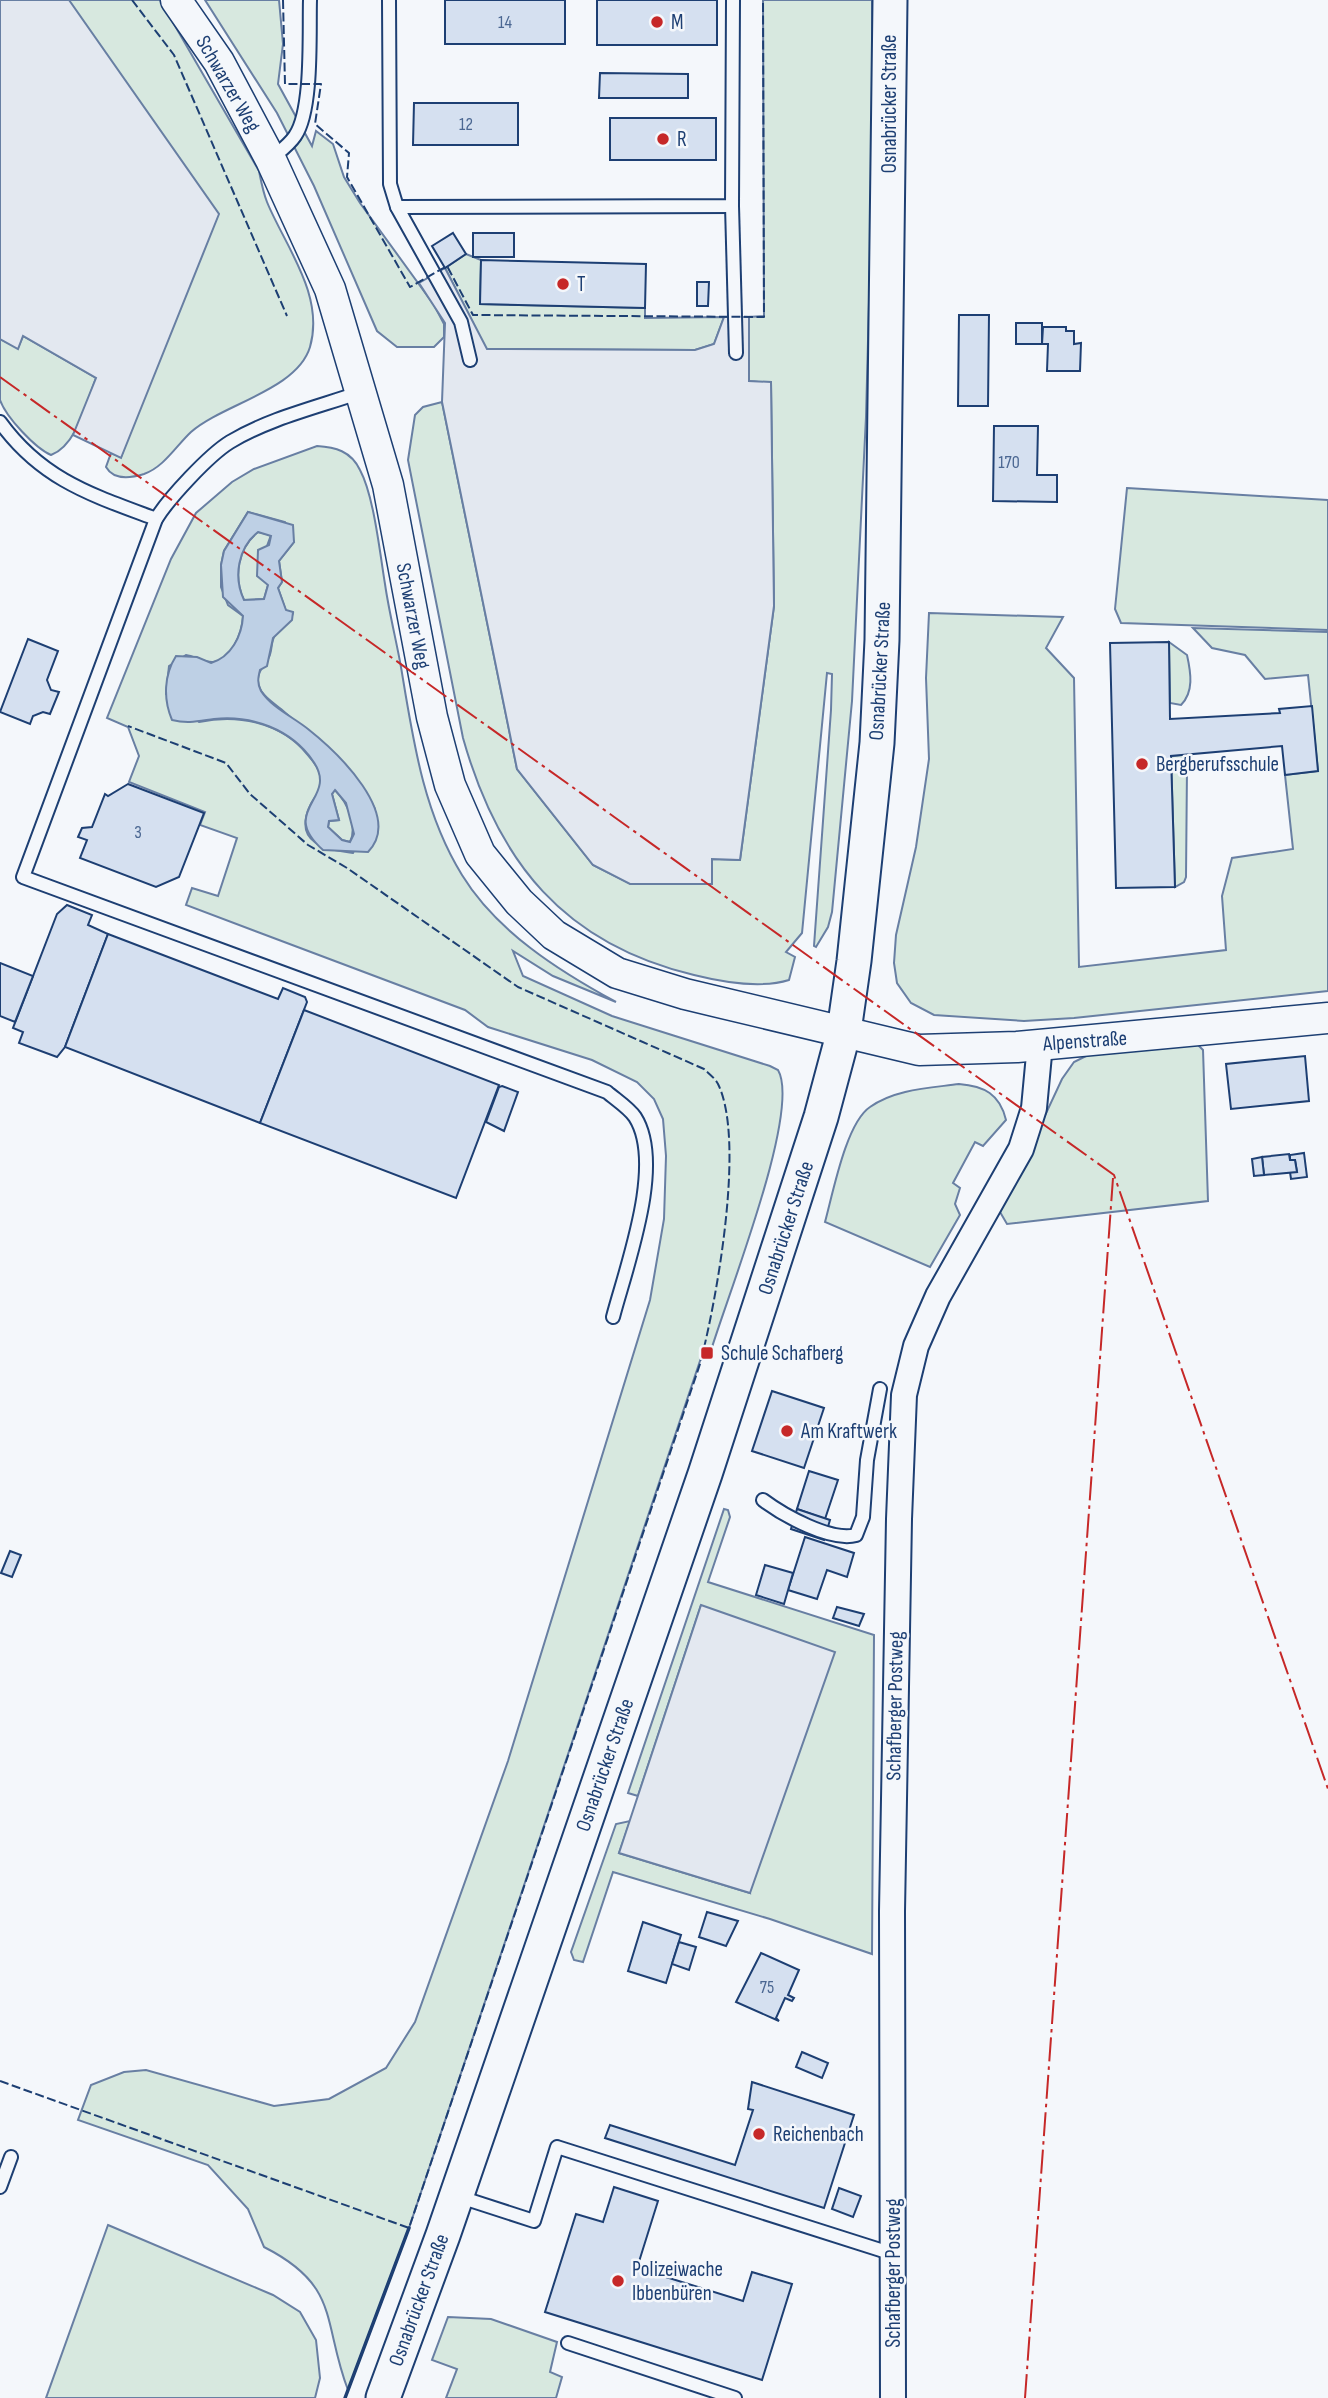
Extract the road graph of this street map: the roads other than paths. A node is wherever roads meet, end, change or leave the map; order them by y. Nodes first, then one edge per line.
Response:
1 (176, 0) edge
2 (310, 0) edge
3 (389, 0) edge
4 (733, 0) edge
5 (890, 0) edge
6 (271, 160) junction
7 (732, 206) junction
8 (397, 208) junction
9 (736, 353) dead end
10 (470, 360) dead end
11 (361, 391) junction
12 (0, 422) edge
13 (156, 519) junction
14 (1328, 1018) edge
15 (844, 1031) junction
16 (1040, 1044) junction
17 (613, 1317) dead end
18 (880, 1389) dead end
19 (763, 1500) dead end
20 (11, 2157) dead end
21 (0, 2187) edge
22 (456, 2196) junction
23 (893, 2254) junction
24 (568, 2343) dead end
25 (383, 2398) edge
26 (735, 2398) edge
27 (893, 2398) edge

1 - 6 street, Schwarzer Weg
2 - 6 lane
3 - 8 lane
4 - 7 lane
5 - 15 main road, Osnabrücker Straße
6 - 11 street, Schwarzer Weg
7 - 8 lane
7 - 9 lane
8 - 10 lane
11 - 13 lane
11 - 15 street, Schwarzer Weg
12 - 13 lane
13 - 17 lane
14 - 16 street, Alpenstraße
15 - 16 street, Alpenstraße
15 - 22 main road, Osnabrücker Straße
16 - 23 street, Schafberger Postweg
18 - 19 lane
20 - 21 lane
22 - 23 lane
22 - 25 main road, Osnabrücker Straße
23 - 27 street, Schafberger Postweg
24 - 26 lane

